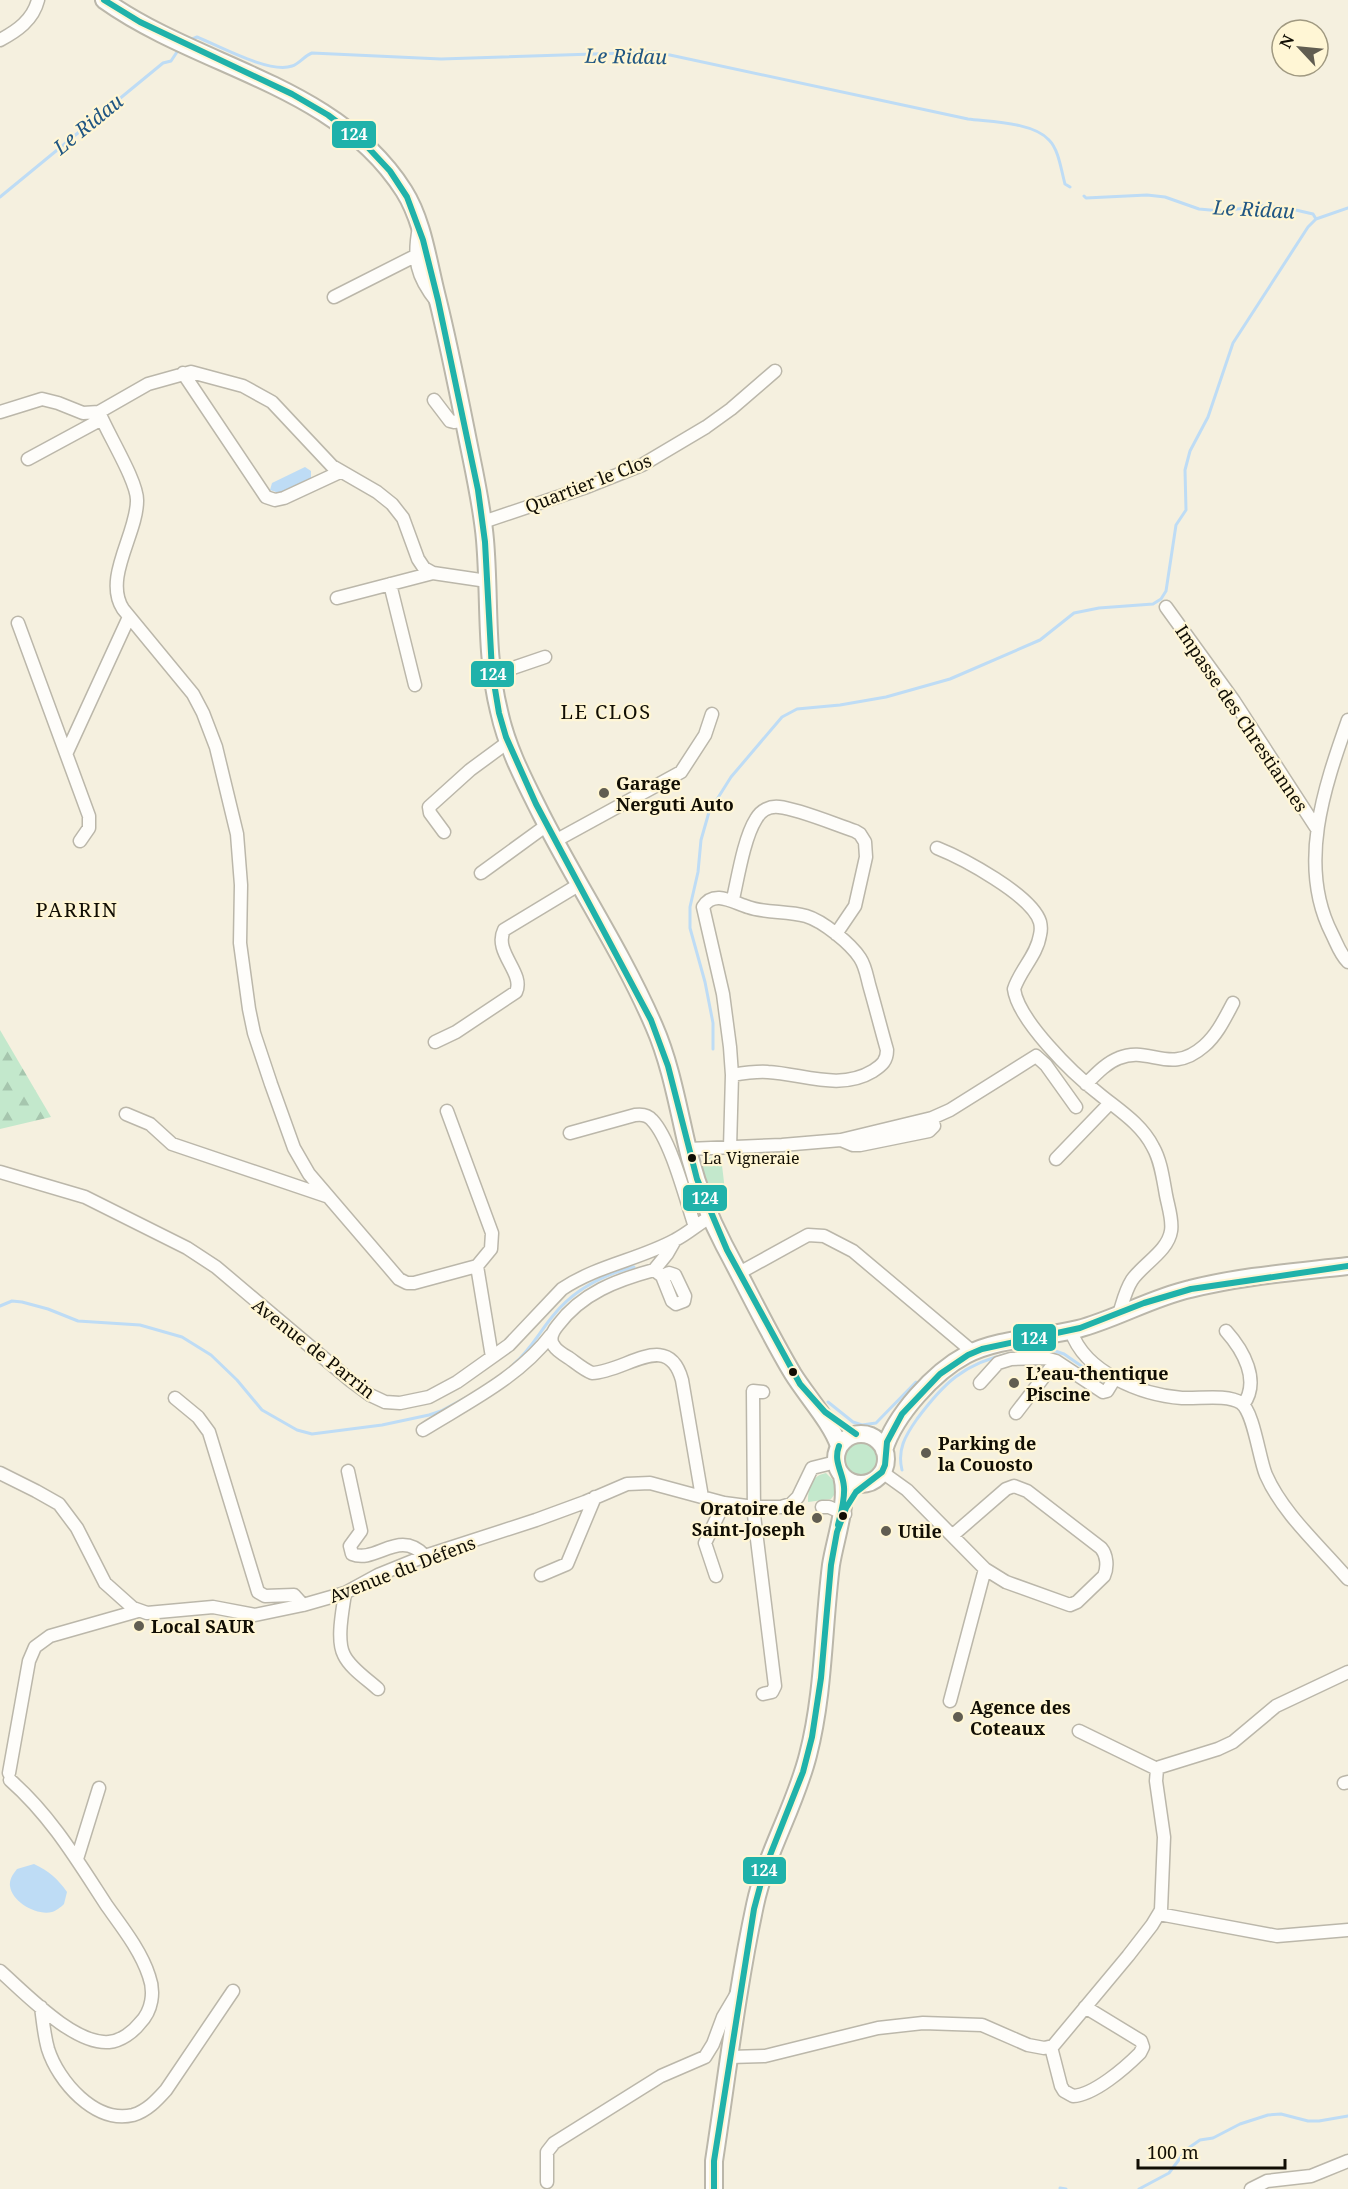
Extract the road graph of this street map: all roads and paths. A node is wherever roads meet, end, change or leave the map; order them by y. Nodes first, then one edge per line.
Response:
1 (38, 0) edge
2 (104, 0) edge
3 (0, 40) edge
4 (419, 225) junction
5 (415, 256) junction
6 (334, 297) dead end
7 (439, 306) junction
8 (775, 371) dead end
9 (183, 373) junction
10 (434, 400) dead end
11 (0, 412) edge
12 (100, 416) junction
13 (464, 420) junction
14 (28, 459) dead end
15 (340, 472) junction
16 (483, 522) junction
17 (433, 573) junction
18 (487, 581) junction
19 (390, 584) junction
20 (337, 598) dead end
21 (1166, 607) dead end
22 (129, 617) junction
23 (18, 623) dead end
24 (545, 657) dead end
25 (492, 675) junction
26 (415, 685) dead end
27 (712, 714) dead end
28 (1348, 720) edge
29 (508, 742) junction
30 (67, 752) junction
31 (547, 825) junction
32 (1317, 829) junction
33 (444, 832) dead end
34 (80, 841) dead end
35 (555, 841) junction
36 (937, 848) dead end
37 (481, 873) dead end
38 (580, 884) junction
39 (733, 899) junction
40 (836, 934) junction
41 (1348, 962) edge
42 (1233, 1003) dead end
43 (435, 1042) dead end
44 (732, 1075) junction
45 (1086, 1084) junction
46 (1110, 1103) junction
47 (1076, 1107) dead end
48 (447, 1111) dead end
49 (126, 1114) dead end
50 (570, 1133) dead end
51 (730, 1148) junction
52 (688, 1149) junction
53 (1056, 1159) dead end
54 (0, 1172) edge
55 (327, 1197) junction
56 (710, 1217) junction
57 (695, 1227) junction
58 (675, 1240) junction
59 (477, 1266) junction
60 (1348, 1266) edge
61 (739, 1273) junction
62 (1119, 1314) junction
63 (1071, 1331) junction
64 (1226, 1331) dead end
65 (551, 1335) junction
66 (973, 1352) junction
67 (492, 1357) junction
68 (1056, 1361) junction
69 (1115, 1378) junction
70 (980, 1383) dead end
71 (763, 1392) dead end
72 (175, 1398) dead end
73 (811, 1399) junction
74 (1243, 1405) junction
75 (908, 1408) junction
76 (1016, 1413) dead end
77 (423, 1430) dead end
78 (863, 1435) junction
79 (884, 1450) junction
80 (839, 1461) junction
81 (348, 1471) dead end
82 (882, 1472) junction
83 (0, 1473) edge
84 (865, 1484) junction
85 (596, 1497) junction
86 (702, 1497) junction
87 (724, 1503) junction
88 (754, 1507) junction
89 (822, 1507) dead end
90 (843, 1512) junction
91 (953, 1535) junction
92 (425, 1556) junction
93 (985, 1569) junction
94 (541, 1575) dead end
95 (716, 1576) dead end
96 (1348, 1579) edge
97 (345, 1593) junction
98 (303, 1605) junction
99 (138, 1611) junction
100 (1348, 1672) edge
101 (378, 1689) dead end
102 (763, 1694) dead end
103 (950, 1701) dead end
104 (1079, 1731) dead end
105 (1157, 1769) junction
106 (5, 1777) edge
107 (99, 1788) dead end
108 (77, 1859) junction
109 (1159, 1914) junction
110 (1348, 1930) edge
111 (0, 1971) edge
112 (741, 1986) junction
113 (233, 1992) dead end
114 (41, 2007) junction
115 (1085, 2007) junction
116 (1051, 2047) junction
117 (730, 2056) junction
118 (1348, 2161) edge
119 (547, 2182) dead end
120 (714, 2189) edge
121 (1251, 2189) edge

1 - 3 street
2 - 4 main road
4 - 5 street
4 - 7 main road
5 - 6 street
5 - 7 street
7 - 13 main road
8 - 16 street, Quartier le Clos
9 - 12 street
9 - 15 street
9 - 15 street
10 - 13 street
11 - 12 street
12 - 14 street
12 - 22 street
13 - 16 main road
15 - 17 street
16 - 18 main road
17 - 18 street
17 - 19 street
18 - 25 main road
19 - 20 street
19 - 26 street
21 - 32 street, Impasse des Chrestiannes
22 - 30 street
22 - 55 street
23 - 30 street
24 - 25 street
25 - 29 main road
27 - 35 street
28 - 32 street
29 - 31 main road
29 - 33 street
30 - 34 street
31 - 35 main road
31 - 37 street
32 - 41 street
35 - 38 main road
36 - 45 street
38 - 43 street
38 - 52 main road
39 - 40 street
39 - 40 street
39 - 44 street
40 - 44 street
42 - 45 street
44 - 51 street
45 - 46 street
46 - 53 street
46 - 62 street
47 - 51 street
48 - 59 street
49 - 55 street
50 - 57 street
51 - 52 street
52 - 56 main road
54 - 67 street, Avenue de Parrin
55 - 59 street
56 - 57 street, Avenue de Parrin
56 - 61 main road
57 - 58 street, Avenue de Parrin
58 - 65 street
58 - 67 street, Avenue de Parrin
59 - 67 street
60 - 62 main road
61 - 66 street
61 - 73 main road
62 - 63 main road
63 - 66 main road
63 - 69 street
64 - 74 street
65 - 77 street
65 - 86 street
66 - 75 main road
68 - 69 street
68 - 70 street
68 - 76 street
69 - 74 street
71 - 88 street
72 - 98 street
73 - 78 main road
73 - 80 main road
74 - 96 street
75 - 78 main road
75 - 79 main road
78 - 79 main road
78 - 80 main road
79 - 82 main road
80 - 84 main road
80 - 88 street, Avenue du Défens
80 - 90 main road
81 - 92 street
82 - 84 main road
82 - 91 street
83 - 99 street
84 - 90 main road
85 - 86 street, Avenue du Défens
85 - 92 street, Avenue du Défens
85 - 94 street
86 - 87 street, Avenue du Défens
87 - 88 street, Avenue du Défens
87 - 95 street
88 - 102 street
89 - 90 street
90 - 112 main road
91 - 93 street
91 - 93 street
92 - 97 street, Avenue du Défens
93 - 103 street
97 - 98 street, Avenue du Défens
97 - 101 street
98 - 99 street, Avenue du Défens
99 - 106 street, Avenue du Défens
100 - 105 street
104 - 105 street
105 - 109 street
106 - 108 street
107 - 108 street
108 - 114 street
109 - 110 street
109 - 115 street
111 - 114 street
112 - 117 main road
112 - 119 street
113 - 114 street
115 - 116 street
115 - 116 street
116 - 117 street
117 - 120 main road
118 - 121 street

